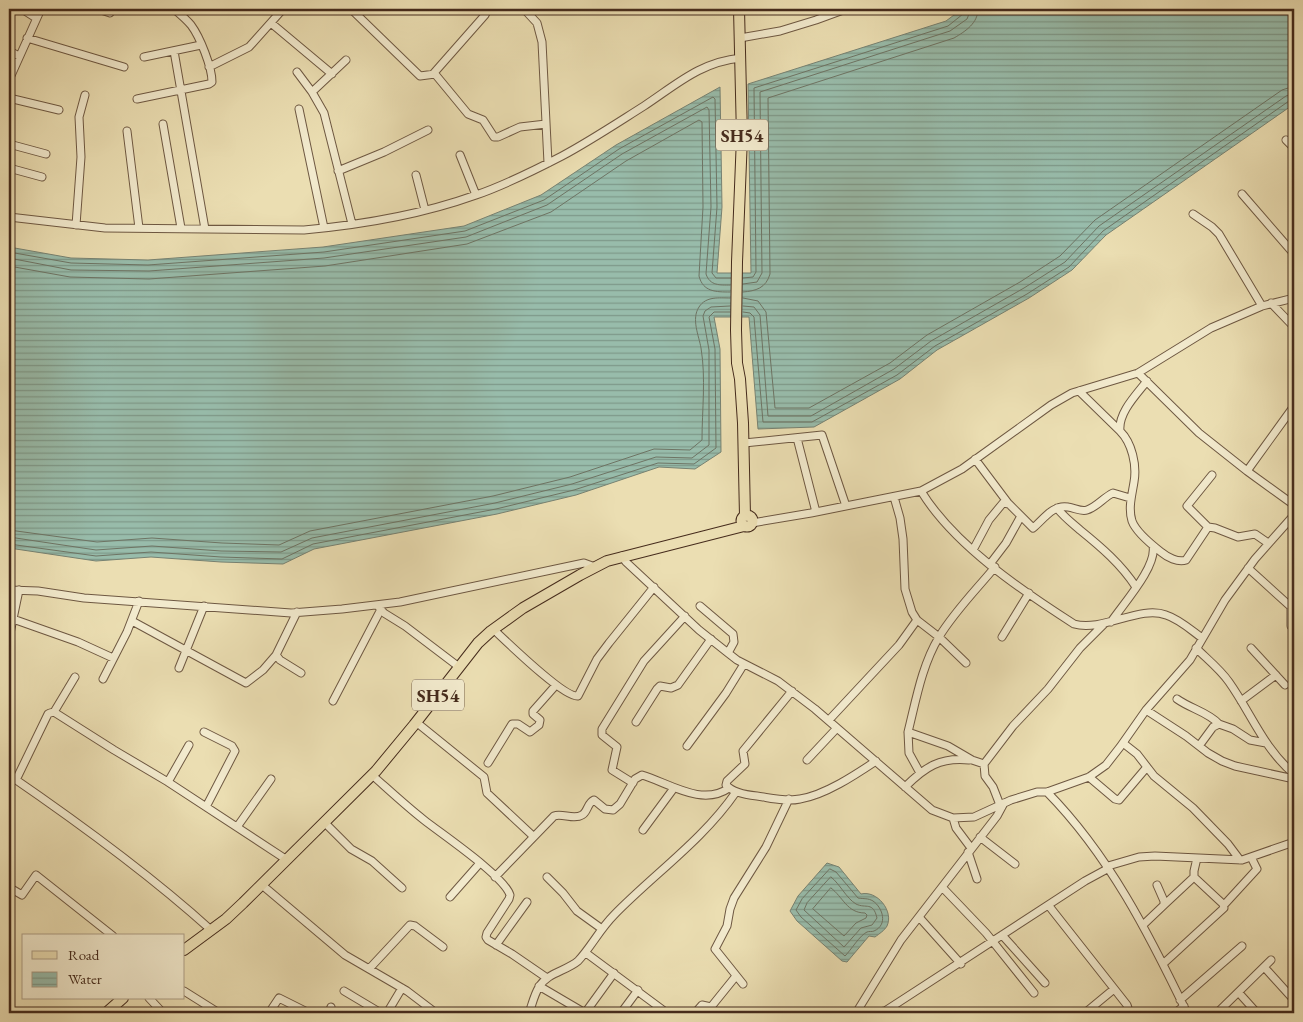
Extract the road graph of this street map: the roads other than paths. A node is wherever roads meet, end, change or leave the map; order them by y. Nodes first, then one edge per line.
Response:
1 (22, 9) edge
2 (41, 9) edge
3 (98, 9) edge
4 (174, 9) edge
5 (283, 9) edge
6 (351, 9) edge
7 (488, 9) edge
8 (524, 9) edge
9 (739, 9) edge
10 (846, 9) edge
11 (110, 13) dead end
12 (36, 18) junction
13 (271, 23) junction
14 (27, 38) junction
15 (740, 38) junction
16 (201, 45) junction
17 (9, 51) edge
18 (174, 51) junction
19 (19, 56) junction
20 (144, 57) dead end
21 (741, 58) junction
22 (346, 60) dead end
23 (124, 67) dead end
24 (210, 67) junction
25 (297, 72) dead end
26 (332, 74) junction
27 (433, 74) junction
28 (9, 80) edge
29 (180, 90) junction
30 (312, 92) junction
31 (85, 95) dead end
32 (9, 98) edge
33 (137, 99) dead end
34 (299, 109) dead end
35 (60, 110) dead end
36 (164, 124) dead end
37 (546, 124) junction
38 (428, 130) dead end
39 (127, 131) dead end
40 (1286, 140) dead end
41 (9, 144) edge
42 (1294, 148) edge
43 (46, 154) dead end
44 (460, 155) dead end
45 (548, 163) junction
46 (9, 168) edge
47 (338, 171) junction
48 (416, 175) dead end
49 (42, 177) dead end
50 (1242, 194) dead end
51 (476, 195) junction
52 (425, 210) junction
53 (1193, 214) dead end
54 (9, 217) edge
55 (352, 224) junction
56 (76, 225) junction
57 (140, 228) junction
58 (181, 228) junction
59 (324, 228) junction
60 (206, 229) junction
61 (1294, 251) edge
62 (1293, 299) edge
63 (1271, 304) junction
64 (1262, 306) junction
65 (1294, 327) edge
66 (1138, 373) junction
67 (1147, 381) junction
68 (1079, 391) junction
69 (1294, 406) edge
70 (1120, 431) junction
71 (797, 438) junction
72 (744, 443) junction
73 (975, 460) junction
74 (1247, 471) junction
75 (1212, 475) dead end
76 (921, 491) junction
77 (894, 496) junction
78 (1130, 498) junction
79 (1008, 503) junction
80 (1294, 505) edge
81 (846, 506) junction
82 (1056, 508) junction
83 (816, 512) junction
84 (1294, 515) edge
85 (1021, 516) junction
86 (747, 522) junction
87 (1208, 527) junction
88 (1268, 543) junction
89 (1153, 546) junction
90 (973, 550) junction
91 (622, 556) junction
92 (992, 566) junction
93 (595, 567) junction
94 (1248, 568) junction
95 (654, 586) junction
96 (1136, 587) junction
97 (9, 590) edge
98 (18, 590) junction
99 (1030, 593) junction
100 (139, 601) junction
101 (204, 606) junction
102 (700, 606) dead end
103 (379, 608) junction
104 (297, 612) junction
105 (685, 616) junction
106 (13, 619) junction
107 (917, 620) junction
108 (132, 621) junction
109 (1108, 623) junction
110 (1291, 626) dead end
111 (493, 629) junction
112 (939, 637) junction
113 (1002, 637) dead end
114 (9, 638) edge
115 (1202, 638) junction
116 (711, 639) junction
117 (1196, 648) junction
118 (1251, 648) dead end
119 (186, 649) junction
120 (728, 653) junction
121 (276, 655) junction
122 (113, 658) junction
123 (966, 663) dead end
124 (744, 664) junction
125 (459, 667) junction
126 (178, 668) dead end
127 (301, 673) dead end
128 (1276, 675) junction
129 (75, 677) dead end
130 (103, 680) dead end
131 (556, 685) junction
132 (1285, 685) dead end
133 (792, 691) junction
134 (1177, 699) dead end
135 (334, 700) dead end
136 (1241, 701) junction
137 (1146, 710) junction
138 (54, 712) junction
139 (829, 720) junction
140 (416, 722) junction
141 (636, 722) dead end
142 (1220, 724) junction
143 (837, 728) junction
144 (204, 732) dead end
145 (908, 732) junction
146 (1124, 743) junction
147 (1266, 743) junction
148 (189, 745) dead end
149 (687, 746) dead end
150 (1199, 746) junction
151 (807, 760) dead end
152 (972, 760) junction
153 (876, 761) junction
154 (488, 763) dead end
155 (984, 764) junction
156 (1147, 767) junction
157 (920, 773) junction
158 (372, 774) junction
159 (1294, 774) edge
160 (9, 775) edge
161 (1090, 778) junction
162 (270, 779) dead end
163 (1294, 779) edge
164 (16, 780) junction
165 (168, 782) junction
166 (633, 783) junction
167 (905, 787) junction
168 (674, 788) junction
169 (728, 788) junction
170 (736, 792) junction
171 (1047, 792) junction
172 (789, 800) junction
173 (1002, 804) junction
174 (206, 807) junction
175 (953, 818) junction
176 (324, 822) junction
177 (238, 827) junction
178 (643, 830) dead end
179 (533, 836) junction
180 (980, 837) junction
181 (1294, 842) edge
182 (970, 850) junction
183 (1251, 857) junction
184 (1197, 858) junction
185 (287, 860) junction
186 (1240, 860) junction
187 (480, 863) junction
188 (1015, 864) dead end
189 (1109, 867) junction
190 (495, 876) junction
191 (547, 877) dead end
192 (1194, 878) junction
193 (977, 879) dead end
194 (262, 885) junction
195 (1157, 885) dead end
196 (942, 887) junction
197 (10, 888) edge
198 (402, 888) dead end
199 (450, 897) dead end
200 (527, 902) dead end
201 (1164, 905) junction
202 (1224, 905) junction
203 (1049, 906) junction
204 (919, 918) junction
205 (1143, 925) junction
206 (602, 929) junction
207 (211, 930) junction
208 (110, 934) edge
209 (1002, 935) junction
210 (992, 942) junction
211 (496, 945) junction
212 (1242, 946) dead end
213 (443, 947) dead end
214 (185, 949) edge
215 (586, 952) junction
216 (1272, 960) dead end
217 (961, 964) junction
218 (1163, 964) junction
219 (1265, 968) junction
220 (370, 969) junction
221 (614, 973) junction
222 (736, 976) junction
223 (547, 978) junction
224 (1045, 983) dead end
225 (743, 984) dead end
226 (539, 986) junction
227 (402, 988) junction
228 (1114, 989) junction
229 (638, 990) junction
230 (344, 991) dead end
231 (185, 992) edge
232 (1034, 993) dead end
233 (1238, 993) junction
234 (121, 1000) edge
235 (151, 1000) edge
236 (1294, 1000) edge
237 (1184, 1007) edge
238 (106, 1013) edge
239 (163, 1013) edge
240 (219, 1013) edge
241 (269, 1013) edge
242 (310, 1013) edge
243 (381, 1013) edge
244 (387, 1013) edge
245 (436, 1013) edge
246 (529, 1013) edge
247 (585, 1013) edge
248 (621, 1013) edge
249 (668, 1013) edge
250 (694, 1013) edge
251 (856, 1013) edge
252 (870, 1013) edge
253 (875, 1013) edge
254 (1085, 1013) edge
255 (1124, 1013) edge
256 (1175, 1013) edge
257 (1217, 1013) edge
258 (1257, 1013) edge

1 - 12 street
2 - 12 street
3 - 11 street
4 - 16 street
5 - 13 street
6 - 27 street
7 - 27 street
8 - 37 street
9 - 15 main road, SH54
10 - 15 street
12 - 14 street
13 - 24 street
13 - 26 street
14 - 19 street
14 - 23 street
15 - 21 main road, SH54
16 - 18 street
16 - 24 street
17 - 19 street
18 - 20 street
18 - 29 street
19 - 28 street
21 - 45 street
21 - 72 main road, SH54
22 - 26 street
24 - 29 street
25 - 30 street
26 - 30 street
27 - 37 street
29 - 33 street
29 - 60 street
30 - 47 street
31 - 56 street
32 - 35 street
34 - 59 street
36 - 58 street
37 - 45 street
38 - 47 street
39 - 57 street
40 - 42 street
41 - 43 street
44 - 51 street
45 - 51 street
46 - 49 street
47 - 55 street
48 - 52 street
50 - 61 street
51 - 52 street
52 - 55 street
53 - 64 street
54 - 56 street
55 - 59 street
56 - 57 street
57 - 58 street
58 - 60 street
59 - 60 street
62 - 63 street
63 - 64 street
63 - 65 street
64 - 66 street
66 - 67 street
66 - 68 street
67 - 70 street
67 - 74 street
68 - 70 street
68 - 73 street
69 - 74 street
70 - 78 street
71 - 72 street
71 - 81 street
71 - 83 street
72 - 86 main road, SH54
73 - 76 street
73 - 79 street
74 - 80 street
75 - 87 street
76 - 77 street
76 - 90 street
77 - 81 street
77 - 107 street
78 - 82 street
78 - 89 street
79 - 85 street
79 - 90 street
81 - 83 street
82 - 85 street
82 - 96 street
83 - 86 street
84 - 88 street
85 - 92 street
86 - 91 main road, SH54
87 - 88 street
87 - 89 street
88 - 94 street
89 - 96 street
90 - 92 street
91 - 93 main road, SH54
91 - 95 street
92 - 99 street
92 - 112 street
93 - 103 street
93 - 111 main road, SH54
94 - 110 street
94 - 115 street
95 - 105 street
95 - 131 street
96 - 109 street
97 - 98 street
98 - 100 street
98 - 106 street
99 - 109 street
99 - 113 street
100 - 101 street
100 - 108 street
101 - 104 street
101 - 119 street
102 - 120 street
103 - 104 street
103 - 125 street
103 - 135 street
104 - 121 street
105 - 116 street
105 - 166 street
106 - 114 street
106 - 122 street
107 - 112 street
107 - 139 street
108 - 119 street
108 - 122 street
109 - 115 street
109 - 155 street
111 - 125 main road, SH54
111 - 131 street
112 - 123 street
112 - 145 street
115 - 117 street
116 - 120 street
116 - 141 street
117 - 136 street
117 - 137 street
118 - 128 street
119 - 121 street
119 - 126 street
120 - 124 street
121 - 127 street
122 - 130 street
124 - 133 street
124 - 149 street
125 - 140 main road, SH54
128 - 132 street
128 - 136 street
129 - 138 street
131 - 154 street
133 - 139 street
133 - 169 street
134 - 142 street
136 - 147 street
137 - 146 street
137 - 150 street
138 - 164 street
138 - 165 street
139 - 143 street
140 - 158 main road, SH54
140 - 179 street
142 - 147 street
142 - 150 street
143 - 151 street
143 - 153 street
144 - 174 street
145 - 152 street
145 - 157 street
146 - 156 street
146 - 161 street
147 - 159 street
148 - 165 street
150 - 163 street
152 - 155 street
152 - 157 street
153 - 167 street
153 - 172 street
155 - 173 street
156 - 161 street
156 - 186 street
157 - 167 street
158 - 176 main road, SH54
158 - 187 street
160 - 164 street
161 - 171 street
162 - 177 street
164 - 207 street
165 - 174 street
166 - 168 street
166 - 179 street
167 - 175 street
168 - 169 street
168 - 178 street
169 - 170 street
170 - 172 street
170 - 206 street
171 - 173 street
171 - 189 street
172 - 222 street
173 - 175 street
173 - 180 street
174 - 177 street
175 - 182 street
176 - 185 main road, SH54
176 - 198 street
177 - 185 street
179 - 190 street
180 - 182 street
180 - 188 street
181 - 183 street
182 - 193 street
182 - 196 street
183 - 186 street
183 - 202 street
184 - 186 street
184 - 189 street
184 - 192 street
185 - 194 main road, SH54
187 - 190 street
187 - 199 street
189 - 203 street
189 - 205 street
190 - 211 street
191 - 206 street
192 - 201 street
192 - 202 street
194 - 207 main road, SH54
194 - 220 street
195 - 201 street
196 - 204 street
196 - 210 street
197 - 208 street
200 - 211 street
201 - 205 street
202 - 218 street
203 - 209 street
203 - 228 street
204 - 217 street
204 - 251 street
205 - 218 street
206 - 215 street
207 - 214 main road, SH54
209 - 210 street
209 - 224 street
210 - 217 street
210 - 232 street
211 - 223 street
212 - 237 street
213 - 220 street
215 - 221 street
215 - 223 street
216 - 219 street
217 - 253 street
218 - 237 street
219 - 233 street
219 - 236 street
220 - 227 street
221 - 229 street
221 - 247 street
222 - 225 street
222 - 250 street
223 - 226 street
226 - 246 street
226 - 247 street
227 - 244 street
227 - 245 street
228 - 254 street
228 - 255 street
229 - 248 street
229 - 249 street
230 - 243 street
231 - 240 street
233 - 257 street
233 - 258 street
234 - 238 main road
235 - 239 street
237 - 256 street
241 - 242 street
251 - 252 street

